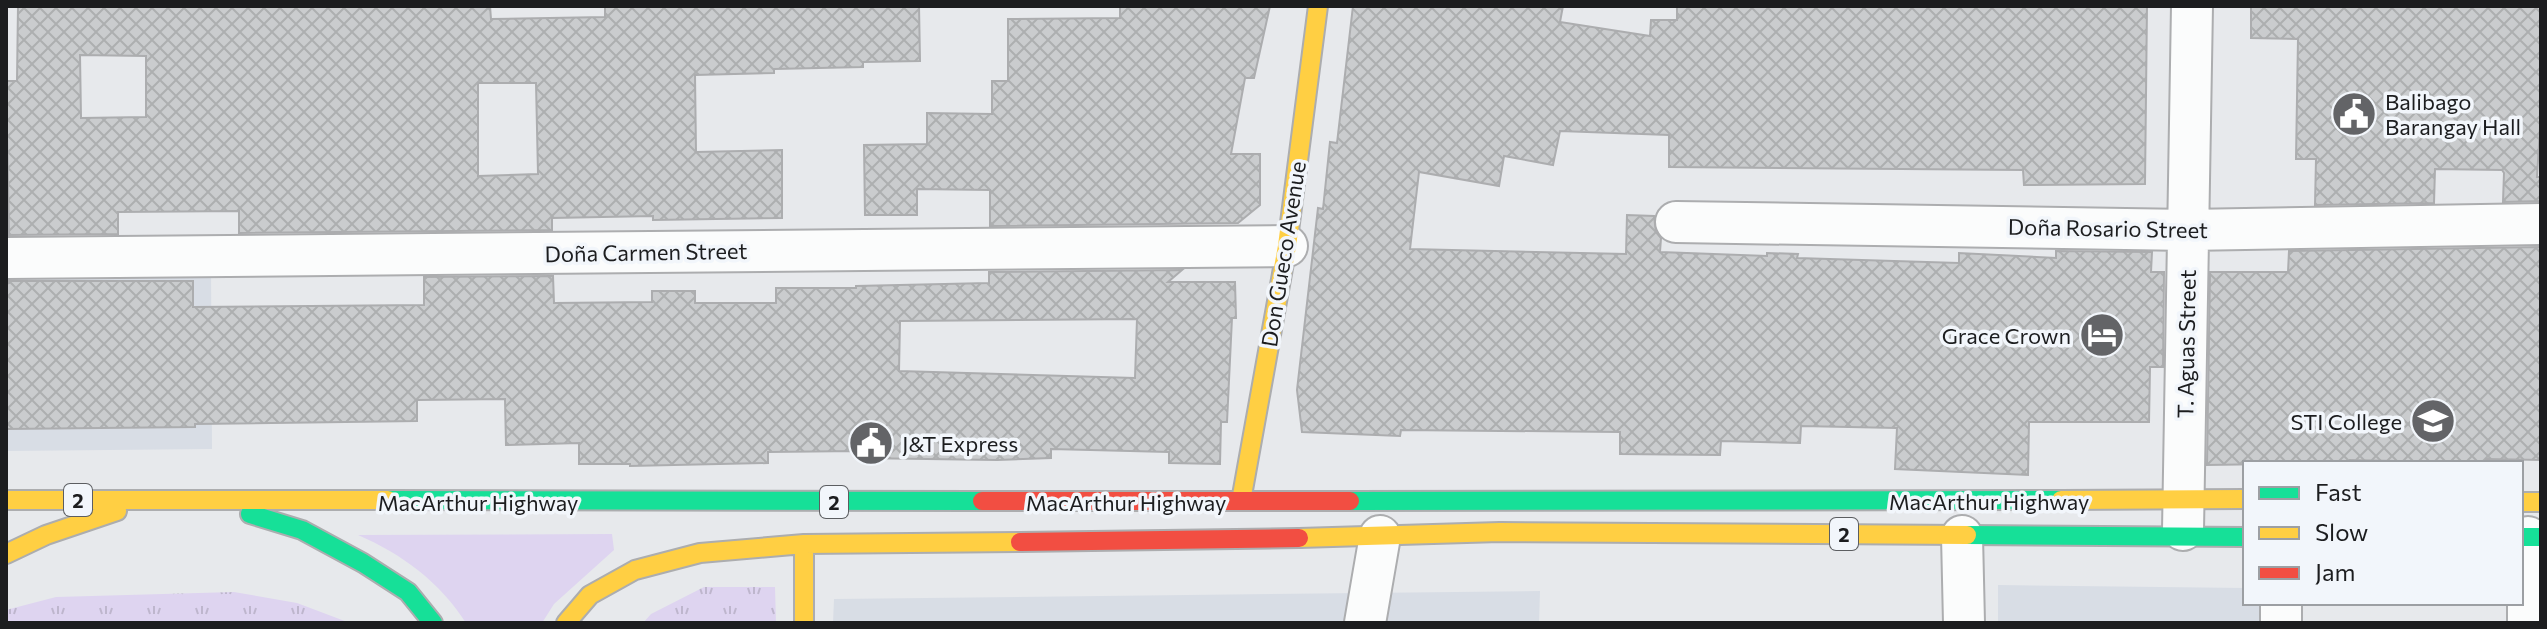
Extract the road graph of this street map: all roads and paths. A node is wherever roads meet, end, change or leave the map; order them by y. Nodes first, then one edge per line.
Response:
1 (1318, 6) edge
2 (2192, 6) edge
3 (1676, 222) dead end
4 (2541, 224) edge
5 (2188, 230) junction
6 (1287, 246) junction
7 (6, 258) edge
8 (6, 500) edge
9 (150, 500) junction
10 (2243, 500) edge
11 (211, 501) junction
12 (1241, 501) junction
13 (2183, 519) junction
14 (2530, 523) edge
15 (1380, 536) junction
16 (1962, 536) junction
17 (2243, 536) edge
18 (804, 544) junction
19 (6, 554) edge
20 (433, 623) edge
21 (566, 623) edge
22 (804, 623) edge
23 (1365, 623) edge
24 (1964, 623) edge
25 (2528, 623) edge

1 - 6 main road, Don Gueco Avenue
2 - 5 street, T. Aguas Street
3 - 5 street, Doña Rosario Street
4 - 5 street, Doña Rosario Street
5 - 13 street, T. Aguas Street
6 - 7 street, Doña Carmen Street
6 - 12 main road, Don Gueco Avenue
8 - 9 main road, MacArthur Highway / 2
9 - 11 main road, MacArthur Highway / 2
9 - 19 main road
10 - 13 main road, MacArthur Highway / 2
11 - 12 main road, MacArthur Highway / 2
11 - 20 main road
12 - 13 main road, MacArthur Highway / 2
13 - 16 main road, MacArthur Highway / 2
13 - 17 main road, MacArthur Highway / 2
14 - 25 street
15 - 16 main road, MacArthur Highway / 2
15 - 18 main road, MacArthur Highway / 2
15 - 23 street
16 - 24 street
18 - 21 main road, MacArthur Highway / 2
18 - 22 main road

